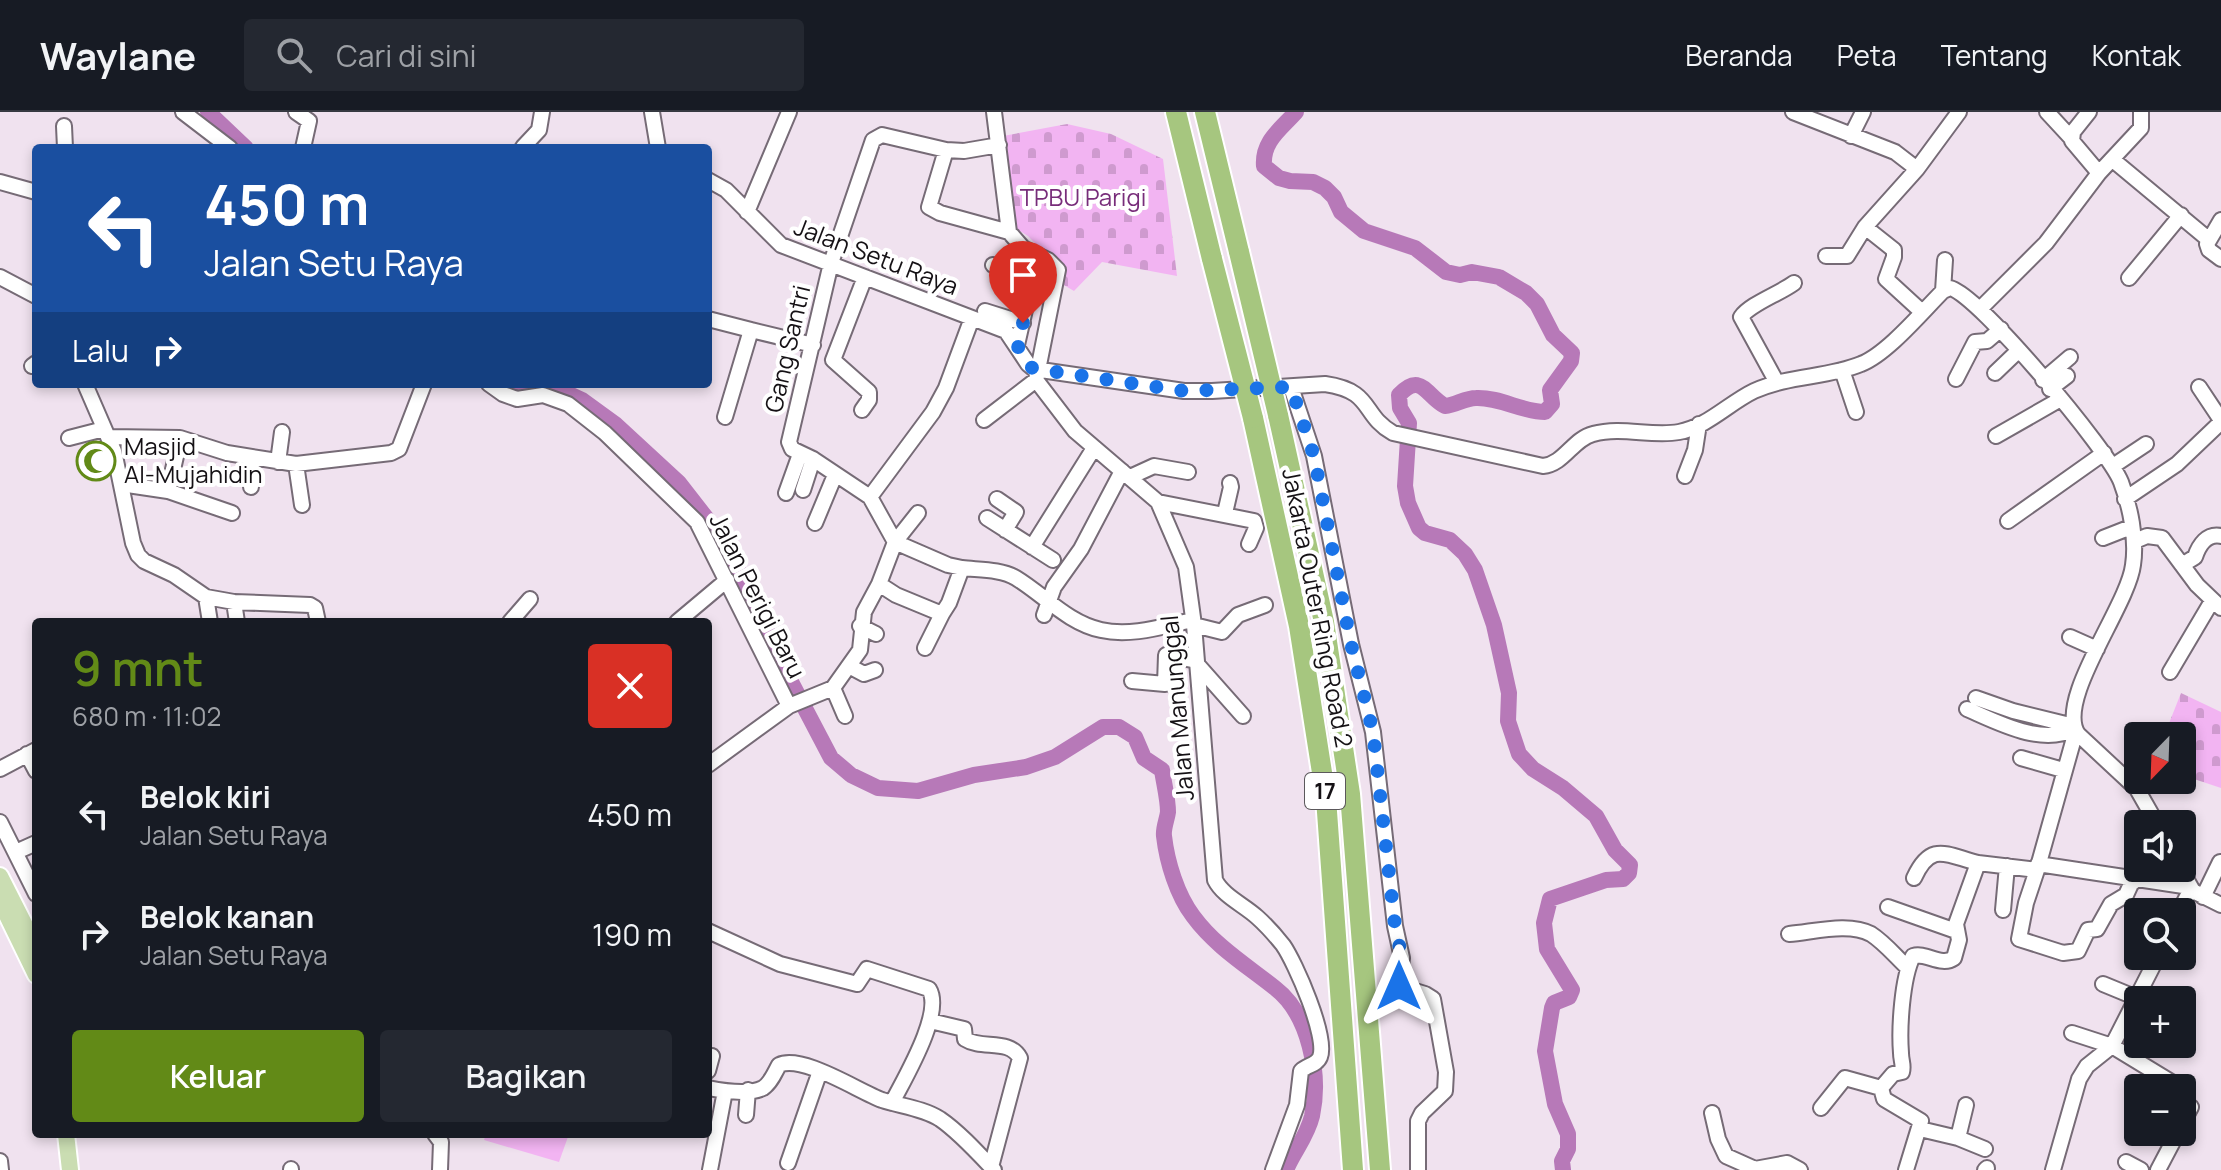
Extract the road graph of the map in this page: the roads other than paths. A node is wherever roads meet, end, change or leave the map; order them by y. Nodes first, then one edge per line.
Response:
1 (183, 112) edge
2 (296, 112) edge
3 (542, 112) edge
4 (652, 112) edge
5 (789, 112) edge
6 (994, 112) edge
7 (1176, 112) edge
8 (1205, 112) edge
9 (1793, 112) edge
10 (1863, 112) edge
11 (1959, 112) edge
12 (2047, 112) edge
13 (2089, 112) edge
14 (2141, 112) edge
15 (64, 126) dead end
16 (1851, 136) junction
17 (2072, 139) junction
18 (65, 144) edge
19 (225, 144) edge
20 (304, 144) edge
21 (526, 144) edge
22 (657, 144) edge
23 (999, 145) junction
24 (946, 150) junction
25 (2113, 160) junction
26 (1917, 169) junction
27 (2099, 173) junction
28 (0, 182) edge
29 (712, 182) edge
30 (32, 191) edge
31 (747, 212) junction
32 (2181, 215) junction
33 (2221, 220) edge
34 (1865, 227) junction
35 (1009, 232) junction
36 (2208, 239) junction
37 (1826, 256) dead end
38 (2221, 259) edge
39 (1945, 260) dead end
40 (831, 263) junction
41 (993, 265) dead end
42 (0, 277) edge
43 (865, 277) junction
44 (2129, 278) dead end
45 (1794, 283) dead end
46 (1943, 291) junction
47 (32, 294) edge
48 (1981, 308) junction
49 (1922, 312) junction
50 (979, 314) junction
51 (712, 320) edge
52 (1023, 323) junction
53 (2001, 329) junction
54 (751, 330) junction
55 (813, 345) junction
56 (1017, 345) junction
57 (2019, 350) junction
58 (2070, 357) dead end
59 (1842, 370) junction
60 (1995, 373) dead end
61 (1036, 374) junction
62 (2067, 376) dead end
63 (1956, 379) dead end
64 (1776, 381) junction
65 (1291, 387) junction
66 (2199, 387) dead end
67 (87, 388) edge
68 (422, 388) edge
69 (495, 388) edge
70 (2051, 389) junction
71 (862, 410) dead end
72 (1856, 412) dead end
73 (725, 417) dead end
74 (984, 420) dead end
75 (1699, 424) junction
76 (2220, 426) edge
77 (282, 432) dead end
78 (107, 433) junction
79 (1996, 436) dead end
80 (69, 438) dead end
81 (2146, 444) dead end
82 (1094, 448) junction
83 (177, 452) dead end
84 (801, 453) junction
85 (2104, 453) junction
86 (252, 458) junction
87 (278, 462) junction
88 (296, 464) junction
89 (2113, 466) junction
90 (1188, 472) dead end
91 (1126, 474) junction
92 (835, 475) junction
93 (1685, 476) dead end
94 (120, 479) junction
95 (1230, 483) dead end
96 (169, 487) junction
97 (251, 487) dead end
98 (803, 490) dead end
99 (2128, 491) junction
100 (786, 493) dead end
101 (870, 497) junction
102 (997, 499) dead end
103 (1158, 502) junction
104 (302, 505) dead end
105 (232, 513) dead end
106 (918, 513) dead end
107 (1225, 513) junction
108 (987, 518) dead end
109 (2008, 521) dead end
110 (815, 523) dead end
111 (1005, 530) junction
112 (2133, 534) junction
113 (2221, 536) edge
114 (2103, 538) dead end
115 (895, 542) junction
116 (1249, 544) dead end
117 (1032, 547) junction
118 (1053, 560) dead end
119 (2182, 565) junction
120 (962, 568) junction
121 (727, 580) junction
122 (879, 584) junction
123 (206, 597) junction
124 (530, 599) dead end
125 (234, 602) junction
126 (2216, 604) edge
127 (1265, 605) dead end
128 (1046, 609) junction
129 (942, 614) junction
130 (209, 618) edge
131 (236, 618) edge
132 (317, 618) edge
133 (513, 618) edge
134 (682, 618) edge
135 (1194, 623) junction
136 (860, 626) junction
137 (876, 634) dead end
138 (2070, 637) dead end
139 (925, 648) dead end
140 (2097, 649) junction
141 (1196, 662) junction
142 (849, 666) junction
143 (875, 670) dead end
144 (2170, 672) dead end
145 (1132, 681) dead end
146 (833, 688) junction
147 (798, 702) junction
148 (1972, 704) dead end
149 (845, 716) dead end
150 (1243, 716) dead end
151 (2075, 729) junction
152 (32, 752) edge
153 (2021, 758) dead end
154 (712, 762) edge
155 (0, 769) edge
156 (2063, 770) junction
157 (2149, 810) edge
158 (0, 822) edge
159 (2220, 862) edge
160 (1978, 863) junction
161 (25, 866) edge
162 (2007, 866) junction
163 (2037, 867) junction
164 (0, 876) edge
165 (2124, 877) edge
166 (1914, 878) dead end
167 (2133, 882) edge
168 (2152, 882) edge
169 (2189, 882) edge
170 (2195, 891) junction
171 (2190, 898) edge
172 (0, 901) edge
173 (2221, 905) edge
174 (1888, 907) dead end
175 (2003, 910) dead end
176 (1956, 931) junction
177 (712, 933) edge
178 (1789, 934) dead end
179 (32, 939) edge
180 (32, 967) edge
181 (1907, 974) junction
182 (2103, 984) dead end
183 (2124, 993) edge
184 (930, 1021) junction
185 (2124, 1023) edge
186 (2072, 1033) dead end
187 (2112, 1046) junction
188 (820, 1071) junction
189 (2154, 1074) edge
190 (1881, 1088) junction
191 (712, 1089) edge
192 (748, 1090) junction
193 (725, 1091) junction
194 (892, 1103) junction
195 (1966, 1105) dead end
196 (1821, 1108) dead end
197 (1712, 1113) dead end
198 (746, 1115) dead end
199 (1920, 1129) junction
200 (56, 1138) edge
201 (66, 1138) edge
202 (438, 1138) edge
203 (1958, 1138) junction
204 (2171, 1146) edge
205 (1985, 1149) dead end
206 (0, 1161) edge
207 (2126, 1162) dead end
208 (788, 1163) dead end
209 (992, 1169) edge
210 (1, 1170) edge
211 (59, 1170) edge
212 (70, 1170) edge
213 (440, 1170) edge
214 (710, 1170) edge
215 (1273, 1170) edge
216 (1353, 1170) edge
217 (1380, 1170) edge
218 (1418, 1170) edge
219 (1800, 1170) edge
220 (1906, 1170) edge
221 (2053, 1170) edge
222 (2141, 1170) edge
223 (2158, 1170) edge

1 - 19 street
2 - 20 street
3 - 21 street
4 - 22 street
5 - 31 street
6 - 23 street
7 - 216 highway, Jakarta Outer Ring Road 2 / 17, bridge
8 - 217 highway, Jakarta Outer Ring Road 2 / 17, bridge
9 - 16 street
10 - 16 street
11 - 26 street
12 - 17 street
13 - 17 street
14 - 25 street
15 - 18 street
16 - 26 street
17 - 27 street
23 - 24 street
23 - 35 street
24 - 35 street
24 - 40 street, Gang Santri
25 - 27 street
25 - 32 street
26 - 34 street
27 - 48 street
28 - 30 street
29 - 31 street, Jalan Setu Raya
31 - 40 street, Jalan Setu Raya
32 - 36 street
32 - 44 street
33 - 36 street
34 - 37 street
34 - 49 street
35 - 61 street
36 - 38 street
39 - 46 street
40 - 43 street, Jalan Setu Raya
40 - 55 street, Gang Santri
41 - 52 street
42 - 47 street
43 - 50 street, Jalan Setu Raya
43 - 71 street
45 - 64 street
46 - 48 street
46 - 49 street
48 - 53 street
49 - 59 street
50 - 52 street
50 - 56 street, Jalan Setu Raya
50 - 101 street
51 - 54 street
52 - 56 street
53 - 57 street
53 - 63 street
54 - 55 street
54 - 73 street
55 - 84 street, Gang Santri
56 - 61 street, Jalan Setu Raya
57 - 60 street
57 - 70 street
58 - 70 street
59 - 64 street
59 - 72 street
61 - 65 street
61 - 74 street
61 - 82 street, Jalan Manunggal
62 - 70 street
64 - 75 street
65 - 75 street
65 - 218 street
66 - 76 street
67 - 78 street
68 - 88 street
69 - 121 street, Jalan Perigi Baru
70 - 79 street
70 - 85 street
75 - 93 street
76 - 99 street
77 - 87 street
78 - 80 street
78 - 86 street
78 - 94 street
81 - 89 street
82 - 91 street, Jalan Manunggal
82 - 117 street
83 - 96 street
84 - 92 street
84 - 98 street
84 - 100 street
85 - 89 street
85 - 109 street
86 - 87 street
86 - 97 street
87 - 88 street
88 - 104 street
89 - 99 street
90 - 91 street
91 - 103 street, Jalan Manunggal
91 - 128 street
92 - 101 street
92 - 110 street
94 - 96 street
94 - 123 street
95 - 107 street
96 - 105 street
99 - 112 street
101 - 115 street
102 - 111 street
103 - 107 street
103 - 135 street, Jalan Manunggal
106 - 115 street
107 - 116 street
108 - 111 street
111 - 117 street
112 - 114 street
112 - 119 street
112 - 140 street
113 - 119 street
115 - 120 street
115 - 122 street
117 - 118 street
119 - 126 street
120 - 128 street
120 - 129 street
121 - 134 street
121 - 147 street, Jalan Perigi Baru
122 - 129 street
122 - 136 street
123 - 125 street
123 - 130 street
124 - 133 street
125 - 131 street
125 - 132 street
126 - 144 street
127 - 135 street
128 - 135 street
129 - 139 street
135 - 141 street, Jalan Manunggal
136 - 137 street
136 - 142 street
138 - 140 street
140 - 151 street
141 - 145 street
141 - 150 street
141 - 215 street, Jalan Manunggal
142 - 143 street
142 - 146 street
146 - 147 street
146 - 149 street
147 - 154 street
148 - 151 street
151 - 156 street
151 - 157 street
152 - 155 street
153 - 156 street
156 - 163 street
158 - 161 street
159 - 170 street
160 - 162 street
160 - 166 street
160 - 176 street
161 - 164 street
162 - 163 street
162 - 175 street
163 - 165 street
163 - 167 street
164 - 179 main road
168 - 170 street
169 - 170 street
170 - 171 street
170 - 173 street
172 - 180 main road
174 - 176 street
176 - 181 street
177 - 184 street
178 - 181 street
181 - 190 street
182 - 183 street
184 - 194 street
184 - 209 street
185 - 187 street
186 - 187 street
187 - 189 street
187 - 221 street
188 - 192 street
188 - 194 street
188 - 208 street
190 - 196 street
190 - 199 street
191 - 193 street
192 - 193 street
192 - 198 street
193 - 214 street
194 - 209 street
195 - 203 street
197 - 219 street
199 - 203 street
199 - 220 street
200 - 211 main road
201 - 212 main road
202 - 213 street
203 - 205 street
204 - 223 street
206 - 210 street
207 - 222 street

